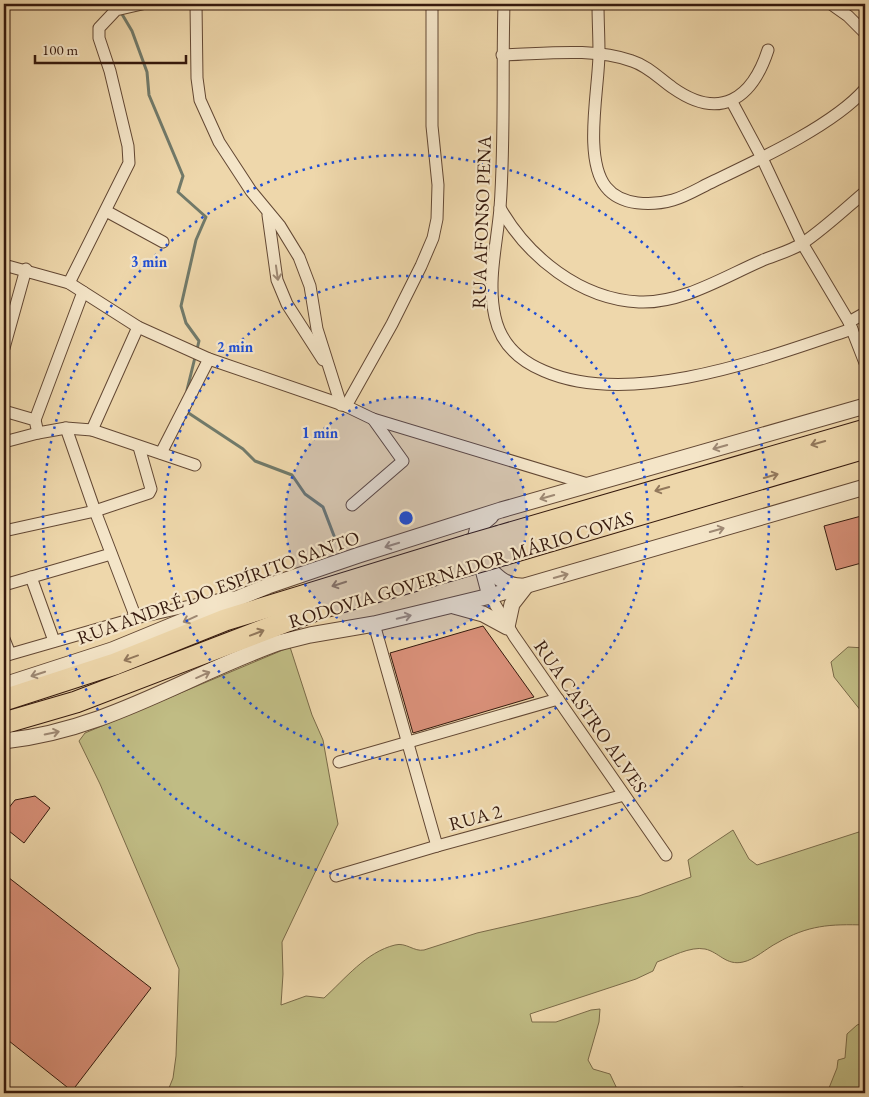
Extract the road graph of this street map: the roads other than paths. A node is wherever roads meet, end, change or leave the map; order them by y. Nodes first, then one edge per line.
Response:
1 (142, 4) edge
2 (196, 4) edge
3 (432, 4) edge
4 (504, 4) edge
5 (598, 4) edge
6 (831, 4) edge
7 (865, 33) edge
8 (768, 50) dead end
9 (599, 53) junction
10 (502, 55) junction
11 (865, 90) edge
12 (732, 102) junction
13 (762, 158) junction
14 (865, 192) edge
15 (266, 208) junction
16 (500, 208) junction
17 (106, 211) junction
18 (289, 241) junction
19 (163, 242) dead end
20 (802, 243) junction
21 (273, 245) junction
22 (4, 265) edge
23 (26, 270) junction
24 (69, 283) junction
25 (83, 292) junction
26 (865, 313) edge
27 (138, 326) junction
28 (850, 326) junction
29 (317, 329) junction
30 (306, 335) junction
31 (4, 348) edge
32 (209, 359) junction
33 (865, 364) edge
34 (328, 368) junction
35 (343, 405) junction
36 (865, 406) edge
37 (4, 411) edge
38 (373, 419) junction
39 (35, 420) junction
40 (66, 428) junction
41 (92, 430) junction
42 (865, 430) edge
43 (38, 433) junction
44 (4, 442) edge
45 (139, 447) junction
46 (865, 448) edge
47 (160, 453) junction
48 (195, 464) dead end
49 (591, 485) junction
50 (865, 486) edge
51 (352, 504) dead end
52 (502, 510) junction
53 (95, 511) junction
54 (4, 531) edge
55 (503, 545) junction
56 (111, 554) junction
57 (475, 556) junction
58 (31, 577) junction
59 (4, 585) edge
60 (526, 586) junction
61 (251, 592) junction
62 (490, 596) junction
63 (450, 606) junction
64 (136, 618) junction
65 (374, 624) junction
66 (507, 627) junction
67 (4, 639) edge
68 (54, 641) junction
69 (7, 655) edge
70 (4, 685) edge
71 (558, 699) junction
72 (4, 700) edge
73 (4, 723) edge
74 (4, 741) edge
75 (407, 742) junction
76 (339, 762) dead end
77 (624, 795) junction
78 (437, 846) junction
79 (666, 855) dead end
80 (336, 876) dead end

1 - 17 street
2 - 15 street
3 - 35 street
4 - 10 street, RUA AFONSO PENA
5 - 9 street
6 - 7 street
8 - 12 street
9 - 10 street
9 - 12 street
9 - 13 street
10 - 16 street, RUA AFONSO PENA
11 - 13 street
12 - 13 street
13 - 20 street
14 - 20 street
15 - 18 street
15 - 21 street
16 - 20 street
16 - 28 street, RUA AFONSO PENA
17 - 19 street
17 - 24 street
18 - 21 street
18 - 29 street
20 - 28 street
21 -> 30 street
22 - 23 street
23 - 24 street
23 - 31 street
24 - 25 street
25 - 27 street
25 - 39 street
26 - 28 street, RUA AFONSO PENA
27 - 32 street
27 - 41 street
28 - 33 street
29 - 30 street
29 - 34 street
30 - 34 street
32 - 35 street
32 - 47 street
34 - 35 street
35 - 38 street
36 -> 49 street, RUA ANDRÉ DO ESPÍRITO SANTO
37 - 39 street
38 - 49 street
38 - 51 street
39 - 43 street
40 - 41 street
40 - 43 street
40 - 53 street
41 - 45 street
42 -> 55 highway, RODOVIA GOVERNADOR MÁRIO COVAS
43 - 44 street
45 - 47 street
45 - 53 street
55 -> 46 highway, RODOVIA GOVERNADOR MÁRIO COVAS
47 - 48 street
49 -> 52 street, RUA ANDRÉ DO ESPÍRITO SANTO
60 -> 50 street, RODOVIA GOVERNADOR MÁRIO COVAS
52 - 57 street
52 -> 61 street, RUA ANDRÉ DO ESPÍRITO SANTO
53 - 54 street
53 - 56 street
55 - 57 highway, RODOVIA GOVERNADOR MÁRIO COVAS, bridge
56 - 58 street
56 - 64 street
57 - 60 street
57 - 62 street
57 -> 72 highway, RODOVIA GOVERNADOR MÁRIO COVAS
73 -> 57 highway, RODOVIA GOVERNADOR MÁRIO COVAS
58 - 59 street
58 - 68 street
60 - 62 street, RODOVIA GOVERNADOR MÁRIO COVAS
60 - 66 street
61 - 64 street
61 -> 70 street, RUA ANDRÉ DO ESPÍRITO SANTO
62 - 63 street, RODOVIA GOVERNADOR MÁRIO COVAS
62 - 66 street, RUA CASTRO ALVES
65 -> 63 street, RODOVIA GOVERNADOR MÁRIO COVAS
63 - 66 street
64 - 68 street
74 -> 65 street, RODOVIA GOVERNADOR MÁRIO COVAS
65 - 75 street
66 - 71 street, RUA CASTRO ALVES
67 - 69 street
68 - 69 street
71 - 75 street
71 - 77 street, RUA CASTRO ALVES
75 - 76 street
75 - 78 street
77 - 78 street, RUA 2
77 - 79 street, RUA CASTRO ALVES
78 - 80 street, RUA 2

